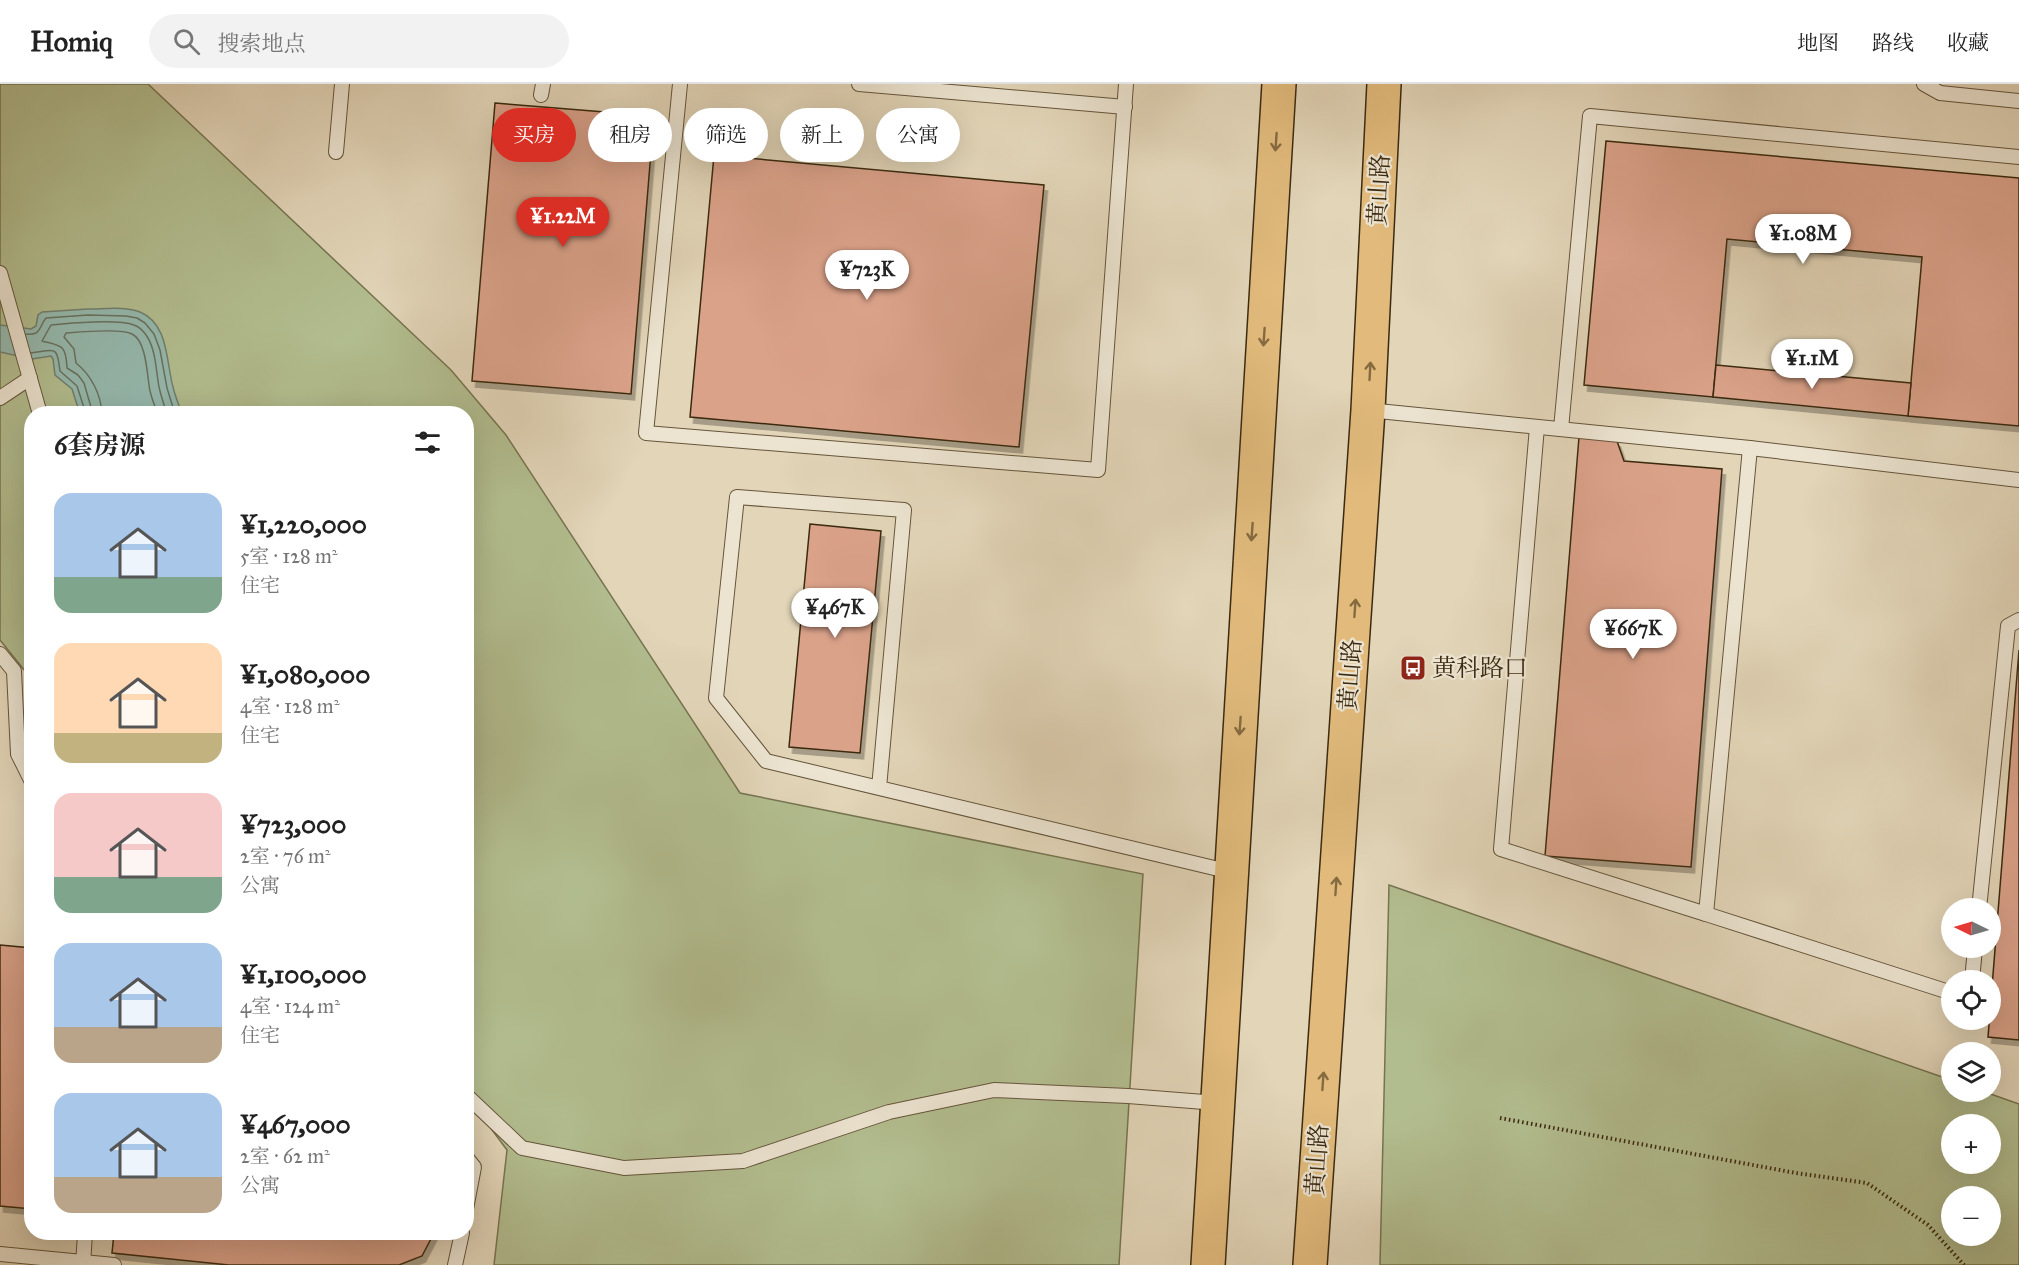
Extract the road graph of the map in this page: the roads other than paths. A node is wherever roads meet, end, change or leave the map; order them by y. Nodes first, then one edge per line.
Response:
1 (342, 84) edge
2 (680, 84) edge
3 (859, 84) edge
4 (1126, 84) edge
5 (1280, 84) edge
6 (1384, 84) edge
7 (1924, 84) edge
8 (904, 86) edge
9 (2019, 101) edge
10 (1125, 107) junction
11 (336, 152) dead end
12 (2019, 157) edge
13 (0, 273) edge
14 (30, 378) junction
15 (0, 398) edge
16 (38, 406) edge
17 (1368, 410) junction
18 (1537, 427) junction
19 (1561, 429) junction
20 (1750, 448) junction
21 (2019, 480) edge
22 (2019, 620) edge
23 (0, 654) edge
24 (24, 766) edge
25 (879, 788) junction
26 (1231, 872) junction
27 (1980, 898) edge
28 (1706, 914) junction
29 (1941, 989) edge
30 (474, 1103) edge
31 (1218, 1103) junction
32 (85, 1240) edge
33 (460, 1240) edge
34 (0, 1254) edge
35 (83, 1263) edge
36 (114, 1265) edge
37 (455, 1265) edge
38 (1208, 1265) edge
39 (1310, 1265) edge

1 - 11 lane
2 - 10 lane
3 - 8 lane
4 - 10 lane
5 -> 26 main road
17 -> 6 main road, 黄山路
7 - 9 lane
8 - 10 lane
12 - 19 lane
13 - 14 lane
14 - 15 lane
14 - 16 lane
17 - 18 lane
39 -> 17 main road, 黄山路
18 - 19 lane
18 - 28 lane
19 - 20 lane
20 - 21 lane
20 - 28 lane
22 - 27 lane
23 - 24 lane
25 - 25 lane
25 - 26 lane
26 - 31 main road
28 - 29 lane
30 - 31 lane
31 - 38 main road
32 - 35 lane
33 - 37 lane
34 - 35 lane
35 - 36 lane

